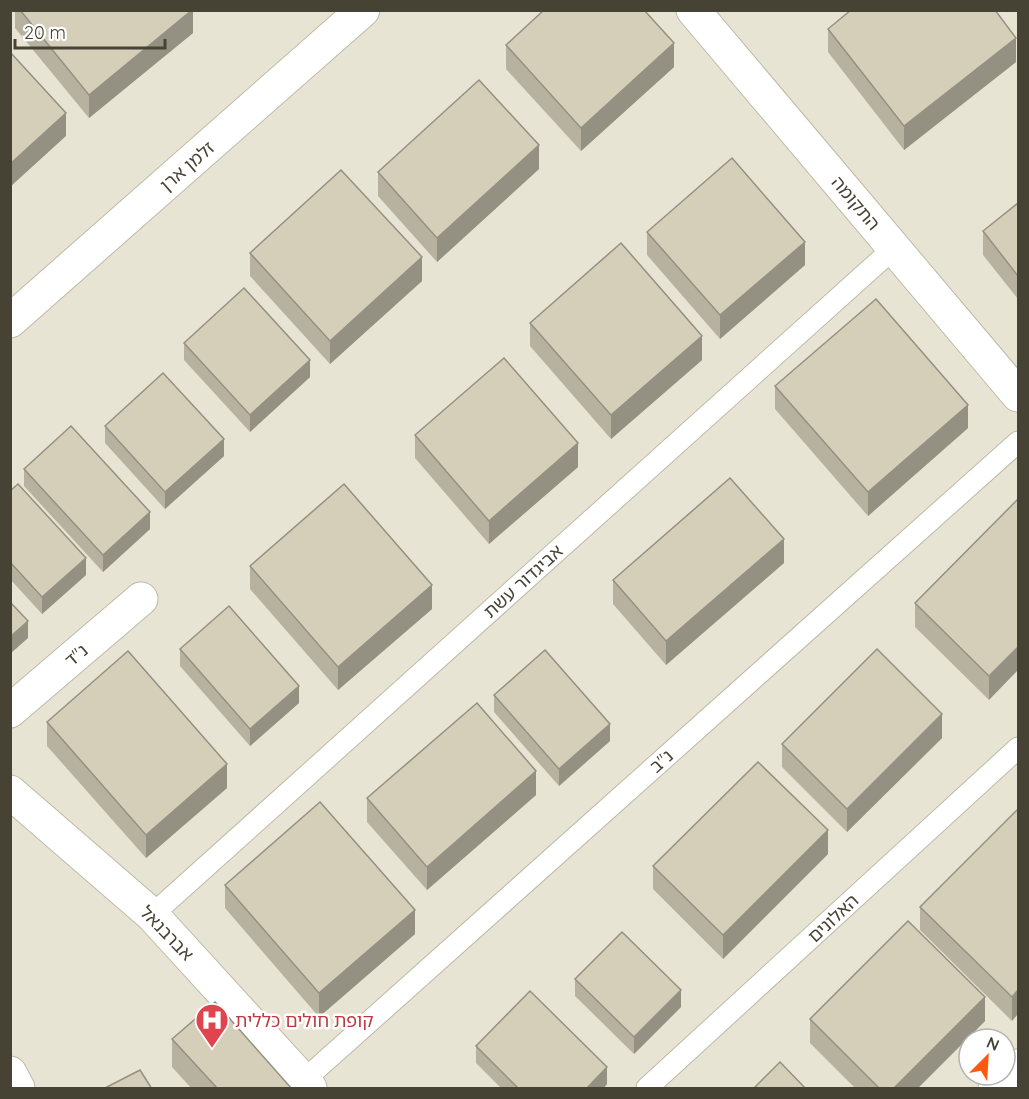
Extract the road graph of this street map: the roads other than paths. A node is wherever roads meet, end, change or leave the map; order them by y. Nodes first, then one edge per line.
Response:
1 (363, 10) edge
2 (693, 10) edge
3 (894, 248) junction
4 (10, 321) edge
5 (1018, 395) edge
6 (1018, 442) edge
7 (141, 599) dead end
8 (10, 711) edge
9 (1018, 748) edge
10 (10, 792) edge
11 (152, 915) junction
12 (1018, 1066) edge
13 (10, 1073) edge
14 (307, 1085) edge
15 (18, 1089) edge
16 (647, 1089) edge
17 (995, 1089) edge

1 - 4 street, זלמן ארן
2 - 3 street, התקומה
3 - 5 street, התקומה
3 - 11 lane, אביגדור עשת
6 - 14 lane, נ"ב
7 - 8 street, נ"ד
9 - 16 lane, האלונים
10 - 11 street, אברבנאל
11 - 14 street, אברבנאל
12 - 17 street
13 - 15 street

